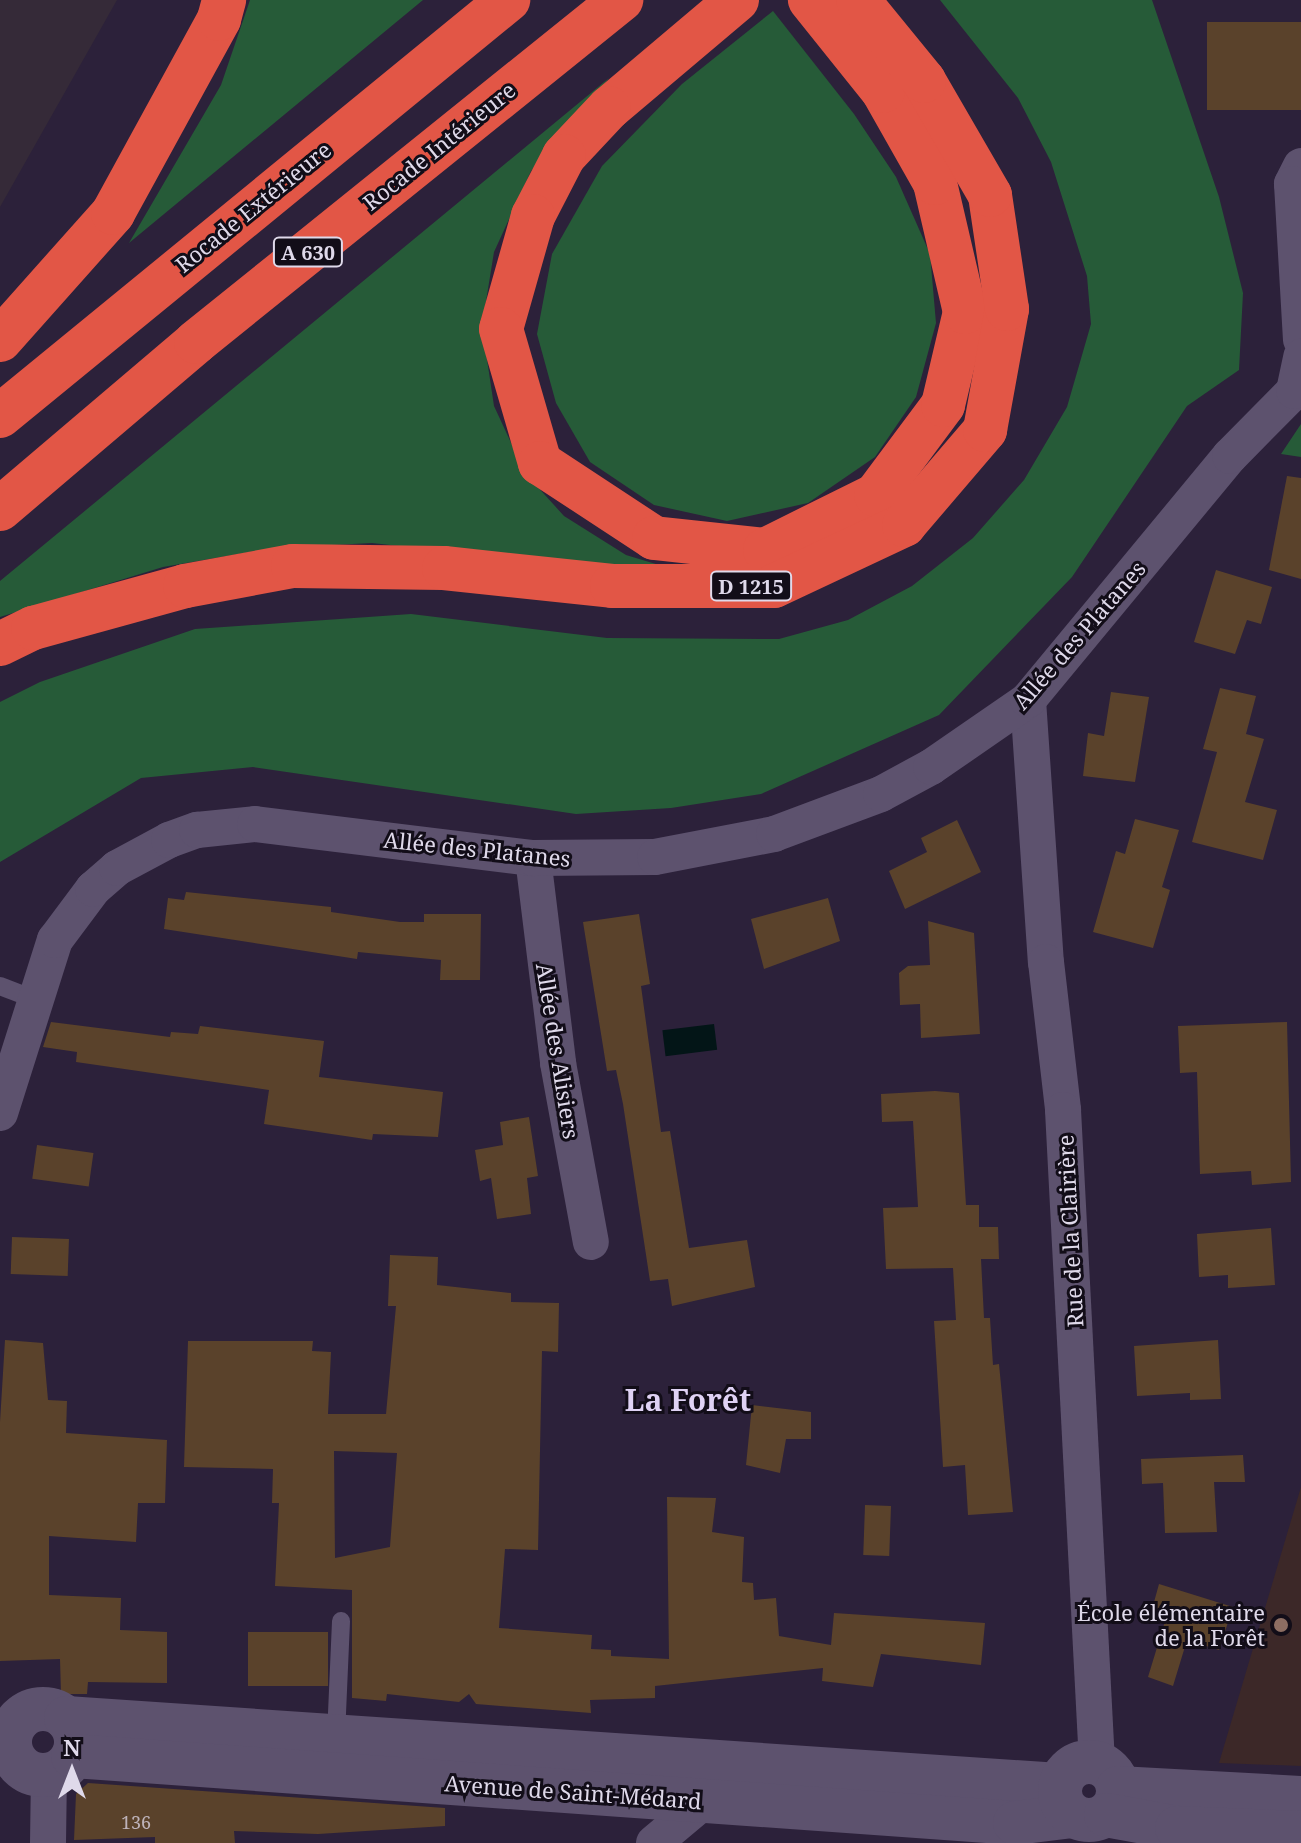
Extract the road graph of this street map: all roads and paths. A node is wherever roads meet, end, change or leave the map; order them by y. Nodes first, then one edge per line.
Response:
1 (224, 0) edge
2 (508, 0) edge
3 (621, 0) edge
4 (737, 0) edge
5 (840, 7) edge
6 (1301, 166) edge
7 (0, 340) edge
8 (1301, 340) edge
9 (1301, 357) edge
10 (0, 416) edge
11 (0, 509) edge
12 (0, 644) edge
13 (1028, 700) junction
14 (533, 858) junction
15 (0, 986) edge
16 (34, 999) junction
17 (0, 1113) edge
18 (591, 1242) dead end
19 (341, 1621) dead end
20 (134, 1722) junction
21 (7, 1734) edge
22 (336, 1736) junction
23 (62, 1749) junction
24 (983, 1780) junction
25 (1091, 1794) junction
26 (1301, 1798) edge
27 (704, 1801) junction
28 (1301, 1833) edge
29 (48, 1843) edge
30 (654, 1843) edge

1 - 7 highway
2 - 10 highway, Rocade Extérieure
3 - 11 highway, Rocade Intérieure / A 630
4 - 5 highway
5 - 12 highway, D 1215
6 - 8 street
9 - 13 street, Allée des Platanes
13 - 14 street, Allée des Platanes
13 - 25 street, Rue de la Clairière
14 - 16 street, Allée des Platanes
14 - 18 street, Allée des Alisiers
15 - 16 lane
16 - 17 street, Allée des Platanes
19 - 22 lane
20 - 22 main road, Avenue de Saint-Médard
20 - 23 main road, Avenue de Saint-Médard
20 - 24 lane, Avenue de Saint-Médard
21 - 23 main road
21 - 23 main road
22 - 24 main road, Avenue de Saint-Médard
23 - 27 main road, Avenue de Saint-Médard
23 - 29 street
24 - 25 main road, Avenue de Saint-Médard
25 - 26 main road, Avenue de Saint-Médard
25 - 27 main road, Avenue de Saint-Médard
25 - 28 main road, Avenue de Saint-Médard
27 - 30 street

